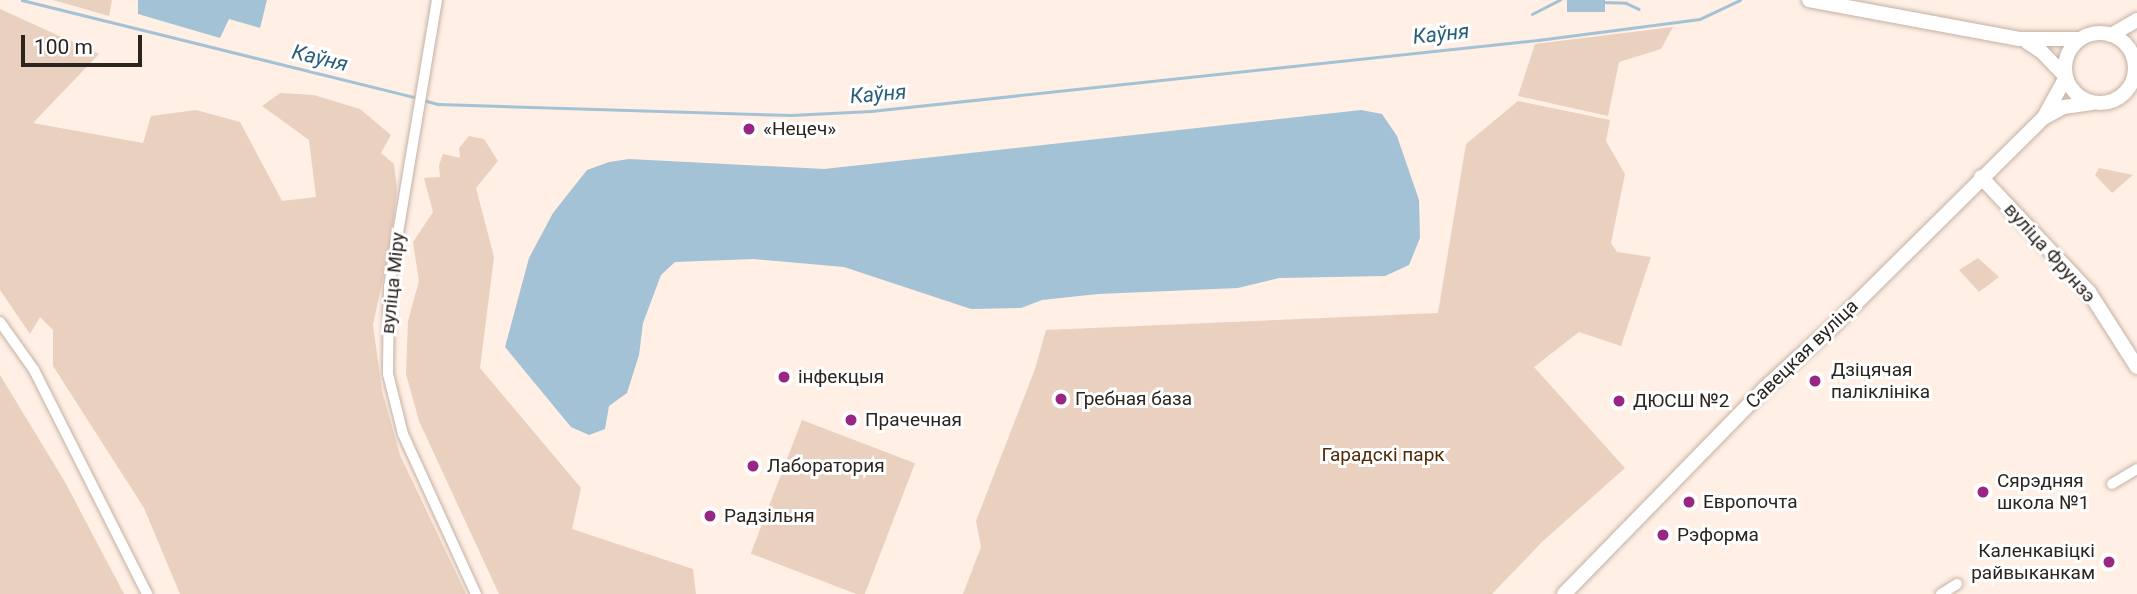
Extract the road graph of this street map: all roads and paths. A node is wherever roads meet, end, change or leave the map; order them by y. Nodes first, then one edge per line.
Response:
1 (437, 0) edge
2 (1809, 0) edge
3 (2137, 20) edge
4 (2111, 35) junction
5 (2019, 39) junction
6 (2078, 39) junction
7 (2135, 53) edge
8 (2065, 77) junction
9 (2131, 89) edge
10 (2094, 103) junction
11 (2044, 117) junction
12 (1982, 177) junction
13 (0, 322) edge
14 (2137, 367) edge
15 (2137, 469) edge
16 (2112, 484) dead end
17 (1958, 584) dead end
18 (147, 594) edge
19 (476, 594) edge
20 (1564, 594) edge
21 (1941, 594) edge

1 - 19 street, вуліца Міру
2 - 5 main road
3 - 4 main road
4 - 6 main road
4 - 7 main road
5 - 6 main road
5 - 8 main road
6 - 8 main road
7 - 9 main road
8 - 10 main road
8 - 11 main road, Савецкая вуліца
9 - 10 main road
10 - 11 main road, Савецкая вуліца
11 - 12 main road, Савецкая вуліца
12 - 14 main road, вуліца Фрунзэ
12 - 20 main road, Савецкая вуліца
13 - 18 street
15 - 16 street
17 - 21 street

